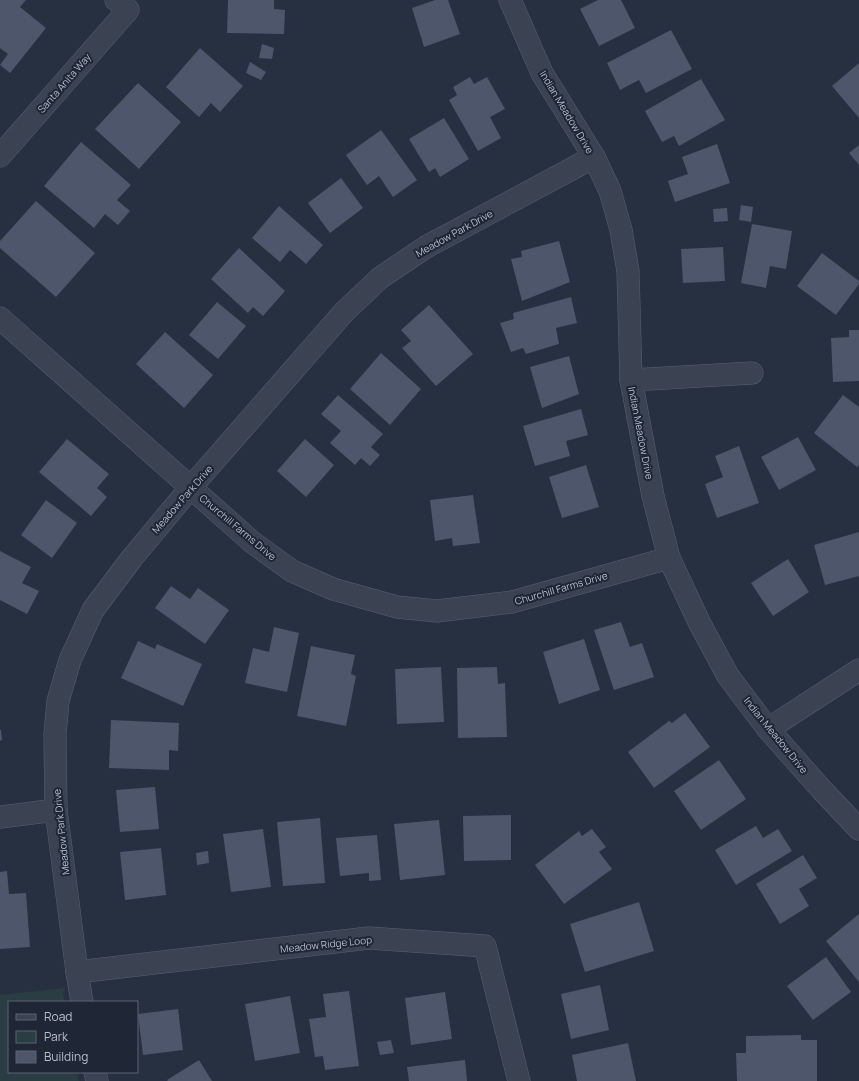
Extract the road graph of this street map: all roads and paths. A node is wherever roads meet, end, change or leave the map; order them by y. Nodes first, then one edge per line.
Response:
1 (510, 0) edge
2 (122, 5) edge
3 (0, 156) edge
4 (594, 157) junction
5 (0, 318) edge
6 (752, 373) dead end
7 (631, 380) junction
8 (191, 487) junction
9 (669, 558) junction
10 (859, 670) edge
11 (768, 729) junction
12 (56, 810) junction
13 (0, 817) edge
14 (859, 829) edge
15 (76, 972) junction
16 (82, 1001) edge
17 (519, 1081) edge

1 - 4 street, Indian Meadow Drive
2 - 3 street, Santa Anita Way
4 - 7 street, Indian Meadow Drive
4 - 8 street, Meadow Park Drive
5 - 8 street, Churchill Farms Drive
6 - 7 street
7 - 9 street, Indian Meadow Drive
8 - 9 street, Churchill Farms Drive
8 - 12 street, Meadow Park Drive
9 - 11 street, Indian Meadow Drive
10 - 11 street
11 - 14 street, Indian Meadow Drive
12 - 13 street
12 - 15 street, Meadow Park Drive
15 - 16 street, Meadow Park Drive
15 - 17 street, Meadow Ridge Loop

